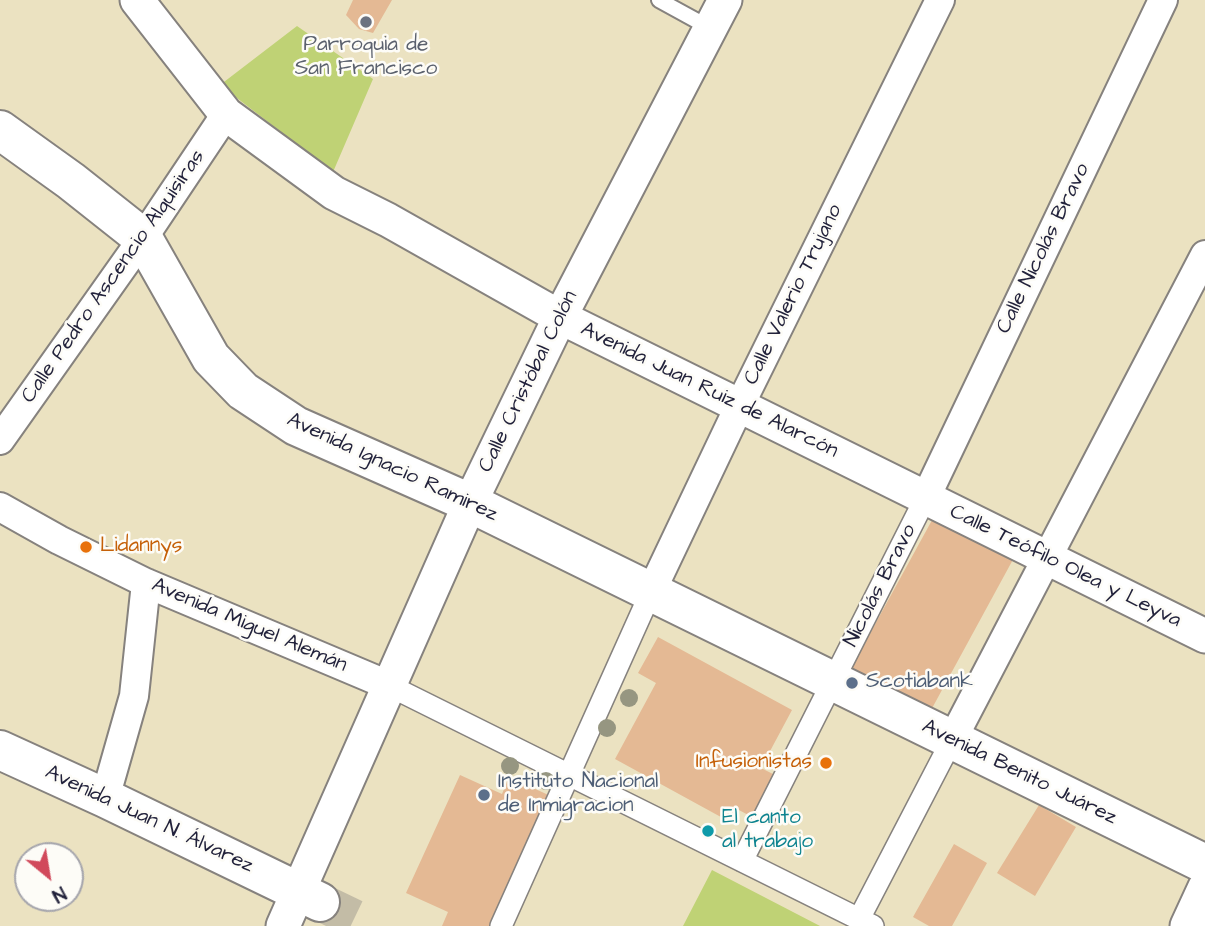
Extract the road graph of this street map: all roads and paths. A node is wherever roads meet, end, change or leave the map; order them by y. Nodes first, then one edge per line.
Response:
1 (137, 0) edge
2 (659, 0) edge
3 (940, 0) edge
4 (1163, 0) edge
5 (718, 14) edge
6 (226, 114) junction
7 (0, 130) edge
8 (143, 238) junction
9 (1205, 255) edge
10 (561, 317) junction
11 (739, 407) junction
12 (2, 432) edge
13 (926, 498) junction
14 (470, 503) junction
15 (0, 507) edge
16 (1047, 558) junction
17 (146, 583) junction
18 (651, 592) junction
19 (1205, 636) edge
20 (832, 682) junction
21 (387, 685) junction
22 (952, 740) junction
23 (0, 750) edge
24 (569, 776) junction
25 (105, 798) junction
26 (742, 861) junction
27 (1205, 864) edge
28 (1205, 887) edge
29 (309, 896) junction
30 (866, 922) edge
31 (283, 926) edge
32 (501, 926) edge
33 (1187, 926) edge

1 - 6 street, Avenida Juan Ruiz de Alarcón
2 - 5 lane
3 - 11 street, Calle Valerio Trujano
4 - 13 street, Calle Nicolás Bravo
5 - 10 street, Calle Cristóbal Colón
6 - 8 street, Calle Pedro Ascencio Alquisiras
6 - 10 street, Avenida Juan Ruiz de Alarcón
7 - 8 main road, Avenida Ignacio Ramirez
8 - 12 street, Calle Pedro Ascencio Alquisiras
8 - 14 main road, Avenida Ignacio Ramirez
9 - 16 street
10 - 11 street, Avenida Juan Ruiz de Alarcón
10 - 14 street, Calle Cristóbal Colón
11 - 13 street, Avenida Juan Ruiz de Alarcón
11 - 18 street, Calle Valerio Trujano
13 - 16 street, Calle Teófilo Olea y Leyva
13 - 20 street, Nicolás Bravo
14 - 18 main road, Avenida Ignacio Ramirez
14 - 21 street, Calle Cristóbal Colón
15 - 17 street, Avenida Miguel Alemán
16 - 19 street, Calle Teófilo Olea y Leyva
16 - 22 street
17 - 21 street, Avenida Miguel Alemán
17 - 25 street
18 - 20 main road, Avenida Ignacio Ramirez
18 - 24 street
20 - 22 main road, Avenida Benito Juárez
20 - 26 street, Nicolás Bravo
21 - 24 street
21 - 29 street, Calle Cristóbal Colón
22 - 27 main road, Avenida Benito Juárez
22 - 30 street
23 - 25 main road, Avenida Juan N. Álvarez
24 - 26 street
24 - 32 street
25 - 29 main road, Avenida Juan N. Álvarez
26 - 30 street
28 - 33 street
29 - 31 street, Calle Cristóbal Colón

